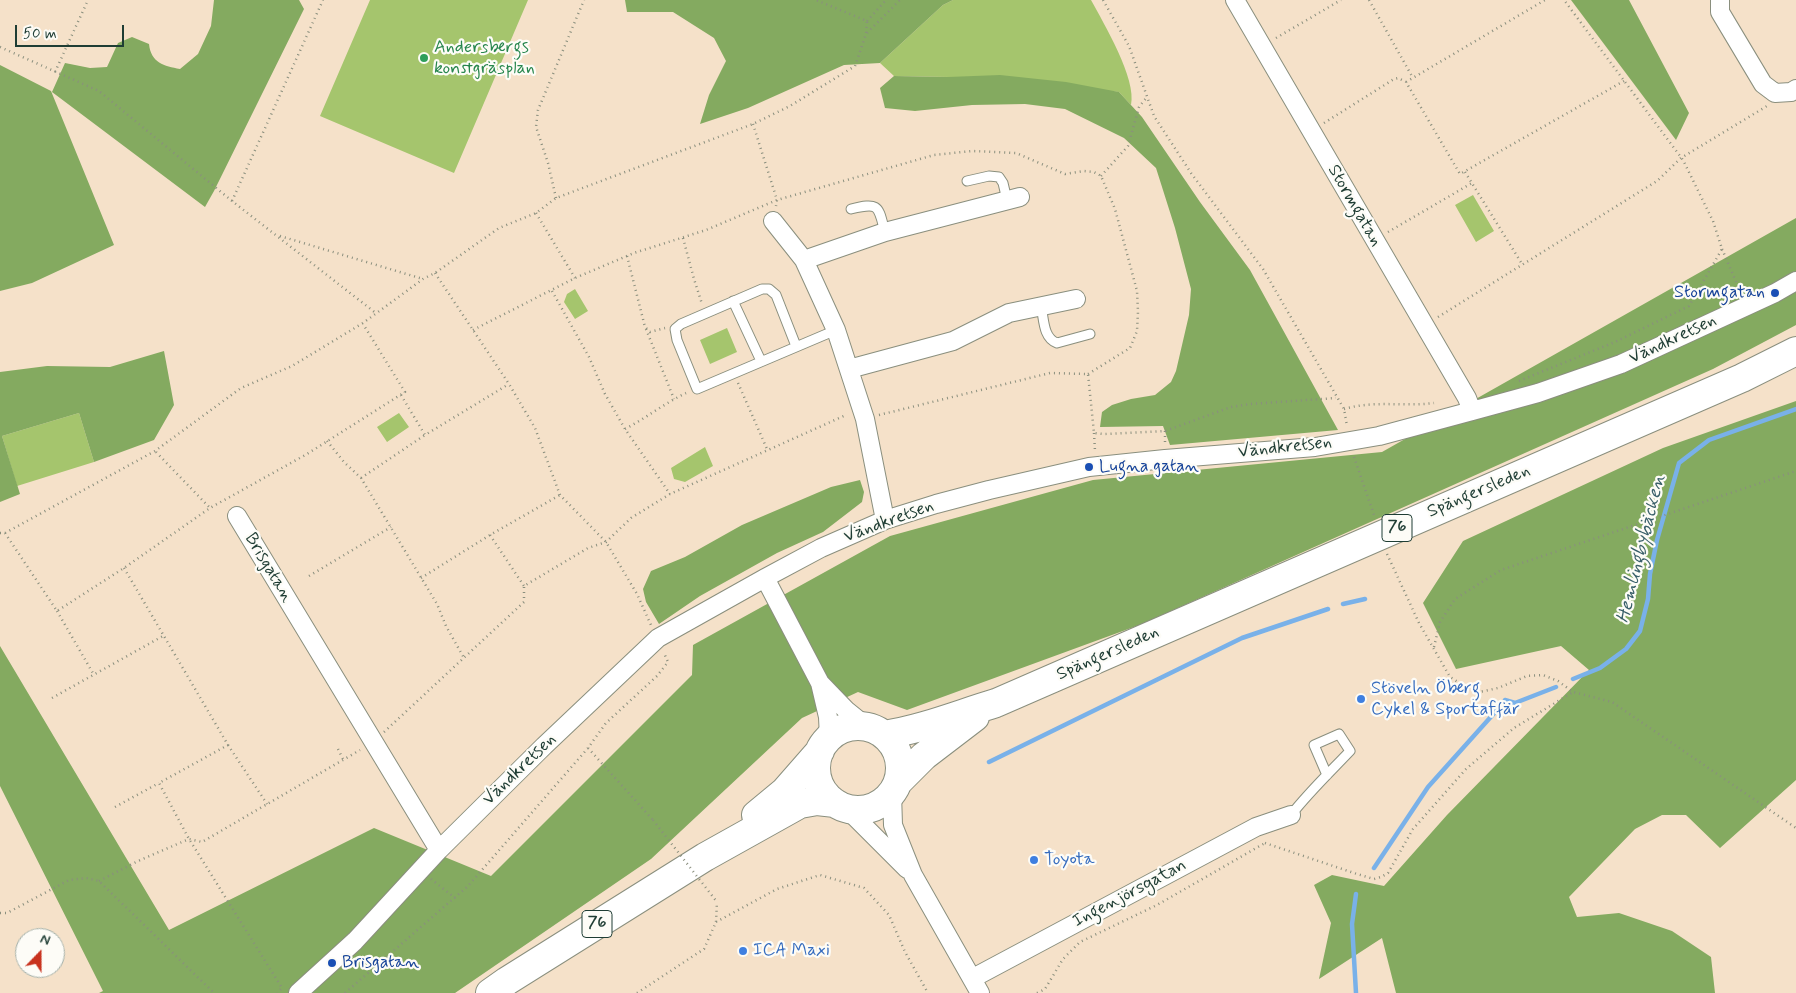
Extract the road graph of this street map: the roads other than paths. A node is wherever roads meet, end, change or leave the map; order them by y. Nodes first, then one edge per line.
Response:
1 (1235, 0) edge
2 (1720, 0) edge
3 (1796, 89) edge
4 (967, 181) dead end
5 (1014, 199) joint
6 (852, 209) dead end
7 (773, 221) road end
8 (885, 232) junction
9 (804, 260) junction
10 (1796, 281) edge
11 (1076, 299) dead end
12 (733, 301) junction
13 (1041, 306) junction
14 (836, 330) junction
15 (1090, 334) dead end
16 (796, 346) junction
17 (1789, 359) edge
18 (761, 361) junction
19 (849, 369) junction
20 (1472, 411) junction
21 (237, 516) dead end
22 (885, 520) junction
23 (765, 578) junction
24 (820, 683) junction
25 (996, 703) junction
26 (876, 731) junction
27 (824, 745) junction
28 (1327, 775) junction
29 (895, 788) junction
30 (841, 806) junction
31 (1291, 815) joint
32 (439, 850) junction
33 (705, 857) junction
34 (913, 875) junction
35 (976, 986) edge
36 (298, 993) edge
37 (490, 993) edge

1 - 20 street, Stormgatan
2 - 3 street
4 - 5 lane
5 - 8 street
6 - 8 lane
7 - 9 street
8 - 9 street
9 - 14 street
10 - 20 street, Vändkretsen
11 - 13 street
12 - 16 lane
12 - 18 lane
12 - 18 lane
13 - 15 lane
13 - 19 street
14 - 16 lane
14 - 19 street
16 - 18 lane
17 - 25 main road, Spängersleden / 76
19 - 22 street
20 - 22 street, Vändkretsen
21 - 32 street, Brisgatan
22 - 23 street, Vändkretsen
23 - 24 street
23 - 32 street, Vändkretsen
24 - 26 street
24 - 27 street
25 - 26 main road, Spängersleden / 76
25 - 29 main road, Spängersleden / 76
26 - 27 main road, Spängersleden
26 - 29 main road
27 - 30 main road
27 - 33 main road, Spängersleden / 76
28 - 28 lane
28 - 31 lane
29 - 30 main road, Spängersleden
29 - 34 street, Ingenjörsgatan
30 - 33 main road, Spängersleden / 76
30 - 34 street, Ingenjörsgatan
31 - 35 street, Ingenjörsgatan
32 - 36 street, Vändkretsen
33 - 37 main road, Spängersleden / 76
34 - 35 street, Ingenjörsgatan

